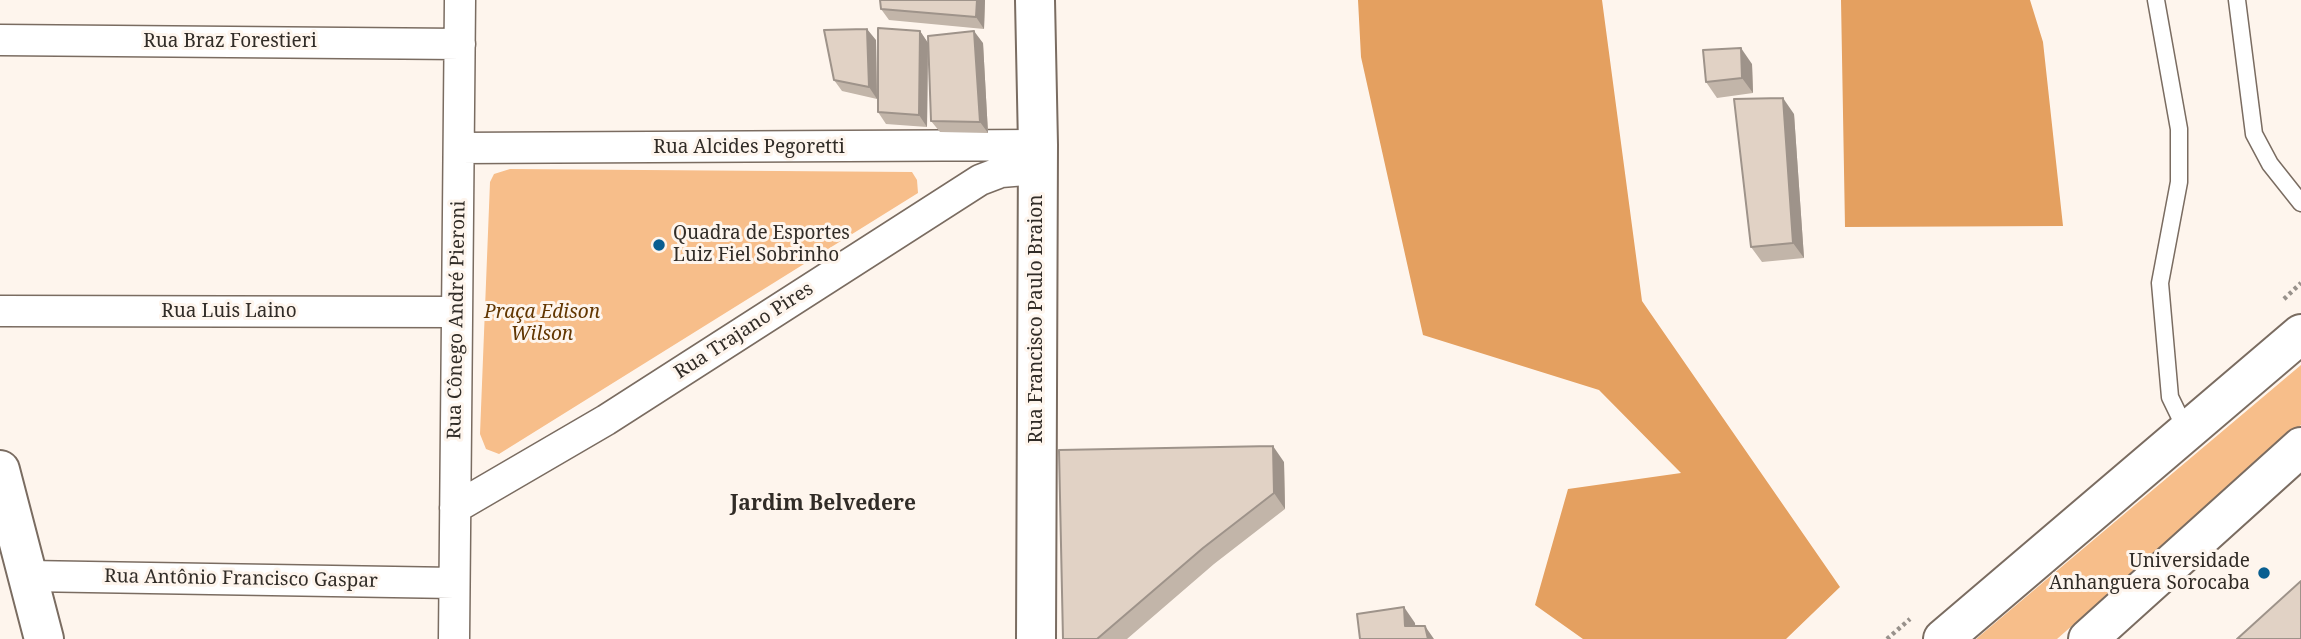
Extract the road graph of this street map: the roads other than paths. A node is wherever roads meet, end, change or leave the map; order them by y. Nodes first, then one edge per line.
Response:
1 (460, 0) edge
2 (1035, 0) edge
3 (2156, 0) edge
4 (2237, 0) edge
5 (0, 40) edge
6 (460, 44) junction
7 (459, 148) junction
8 (1038, 157) junction
9 (2301, 203) edge
10 (0, 311) edge
11 (457, 312) junction
12 (2301, 334) edge
13 (2188, 432) junction
14 (2301, 447) edge
15 (0, 470) edge
16 (455, 508) junction
17 (28, 576) junction
18 (454, 583) junction
19 (44, 639) edge
20 (454, 639) edge
21 (1036, 639) edge
22 (1943, 639) edge
23 (2088, 639) edge

1 - 6 street, Rua Cônego André Pieroni
2 - 8 street, Rua Francisco Paulo Braion
3 - 13 lane
4 - 9 lane
5 - 6 street, Rua Braz Forestieri
6 - 7 street, Rua Cônego André Pieroni
7 - 8 street, Rua Alcides Pegoretti
7 - 11 street, Rua Cônego André Pieroni
8 - 16 street, Rua Trajano Pires
8 - 21 street, Rua Francisco Paulo Braion
10 - 11 street, Rua Luis Laino
11 - 16 street, Rua Cônego André Pieroni
12 - 13 street
13 - 22 street
14 - 23 street
15 - 17 street
16 - 18 street, Rua Cônego André Pieroni
17 - 18 street, Rua Antônio Francisco Gaspar
17 - 19 street
18 - 20 street, Rua Cônego André Pieroni

